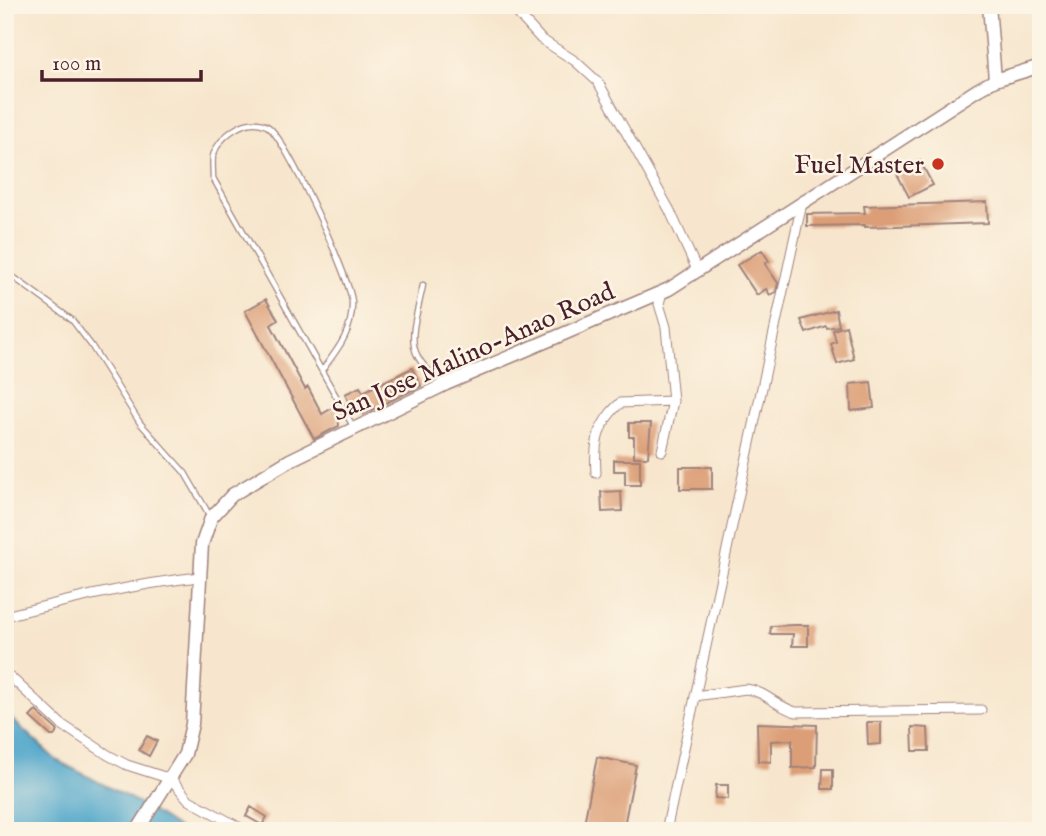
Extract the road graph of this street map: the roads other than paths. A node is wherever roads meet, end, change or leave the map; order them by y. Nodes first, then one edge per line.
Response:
1 (510, 5) edge
2 (989, 5) edge
3 (1041, 66) edge
4 (995, 80) junction
5 (802, 203) junction
6 (5, 271) edge
7 (698, 272) junction
8 (423, 285) dead end
9 (662, 292) junction
10 (323, 369) junction
11 (446, 384) junction
12 (673, 401) junction
13 (355, 429) junction
14 (662, 451) dead end
15 (596, 473) dead end
16 (212, 518) junction
17 (199, 577) junction
18 (5, 617) edge
19 (5, 672) edge
20 (695, 696) junction
21 (982, 710) dead end
22 (167, 784) junction
23 (136, 831) edge
24 (246, 831) edge
25 (666, 831) edge

1 - 7 street
2 - 4 main road
3 - 4 main road, San Jose Malino-Anao Road
4 - 5 main road, San Jose Malino-Anao Road
5 - 7 main road, San Jose Malino-Anao Road
5 - 20 street
6 - 16 lane
7 - 9 main road, San Jose Malino-Anao Road
8 - 11 lane
9 - 11 main road, San Jose Malino-Anao Road
9 - 12 street
10 - 10 lane
10 - 13 lane
11 - 13 main road, San Jose Malino-Anao Road
12 - 14 street
12 - 15 street
13 - 16 main road, San Jose Malino-Anao Road
16 - 17 main road, San Jose Malino-Anao Road
17 - 18 street
17 - 22 main road, San Jose Malino-Anao Road
19 - 22 street
20 - 21 street
20 - 25 street
22 - 23 main road, San Jose Malino-Anao Road
22 - 24 street

